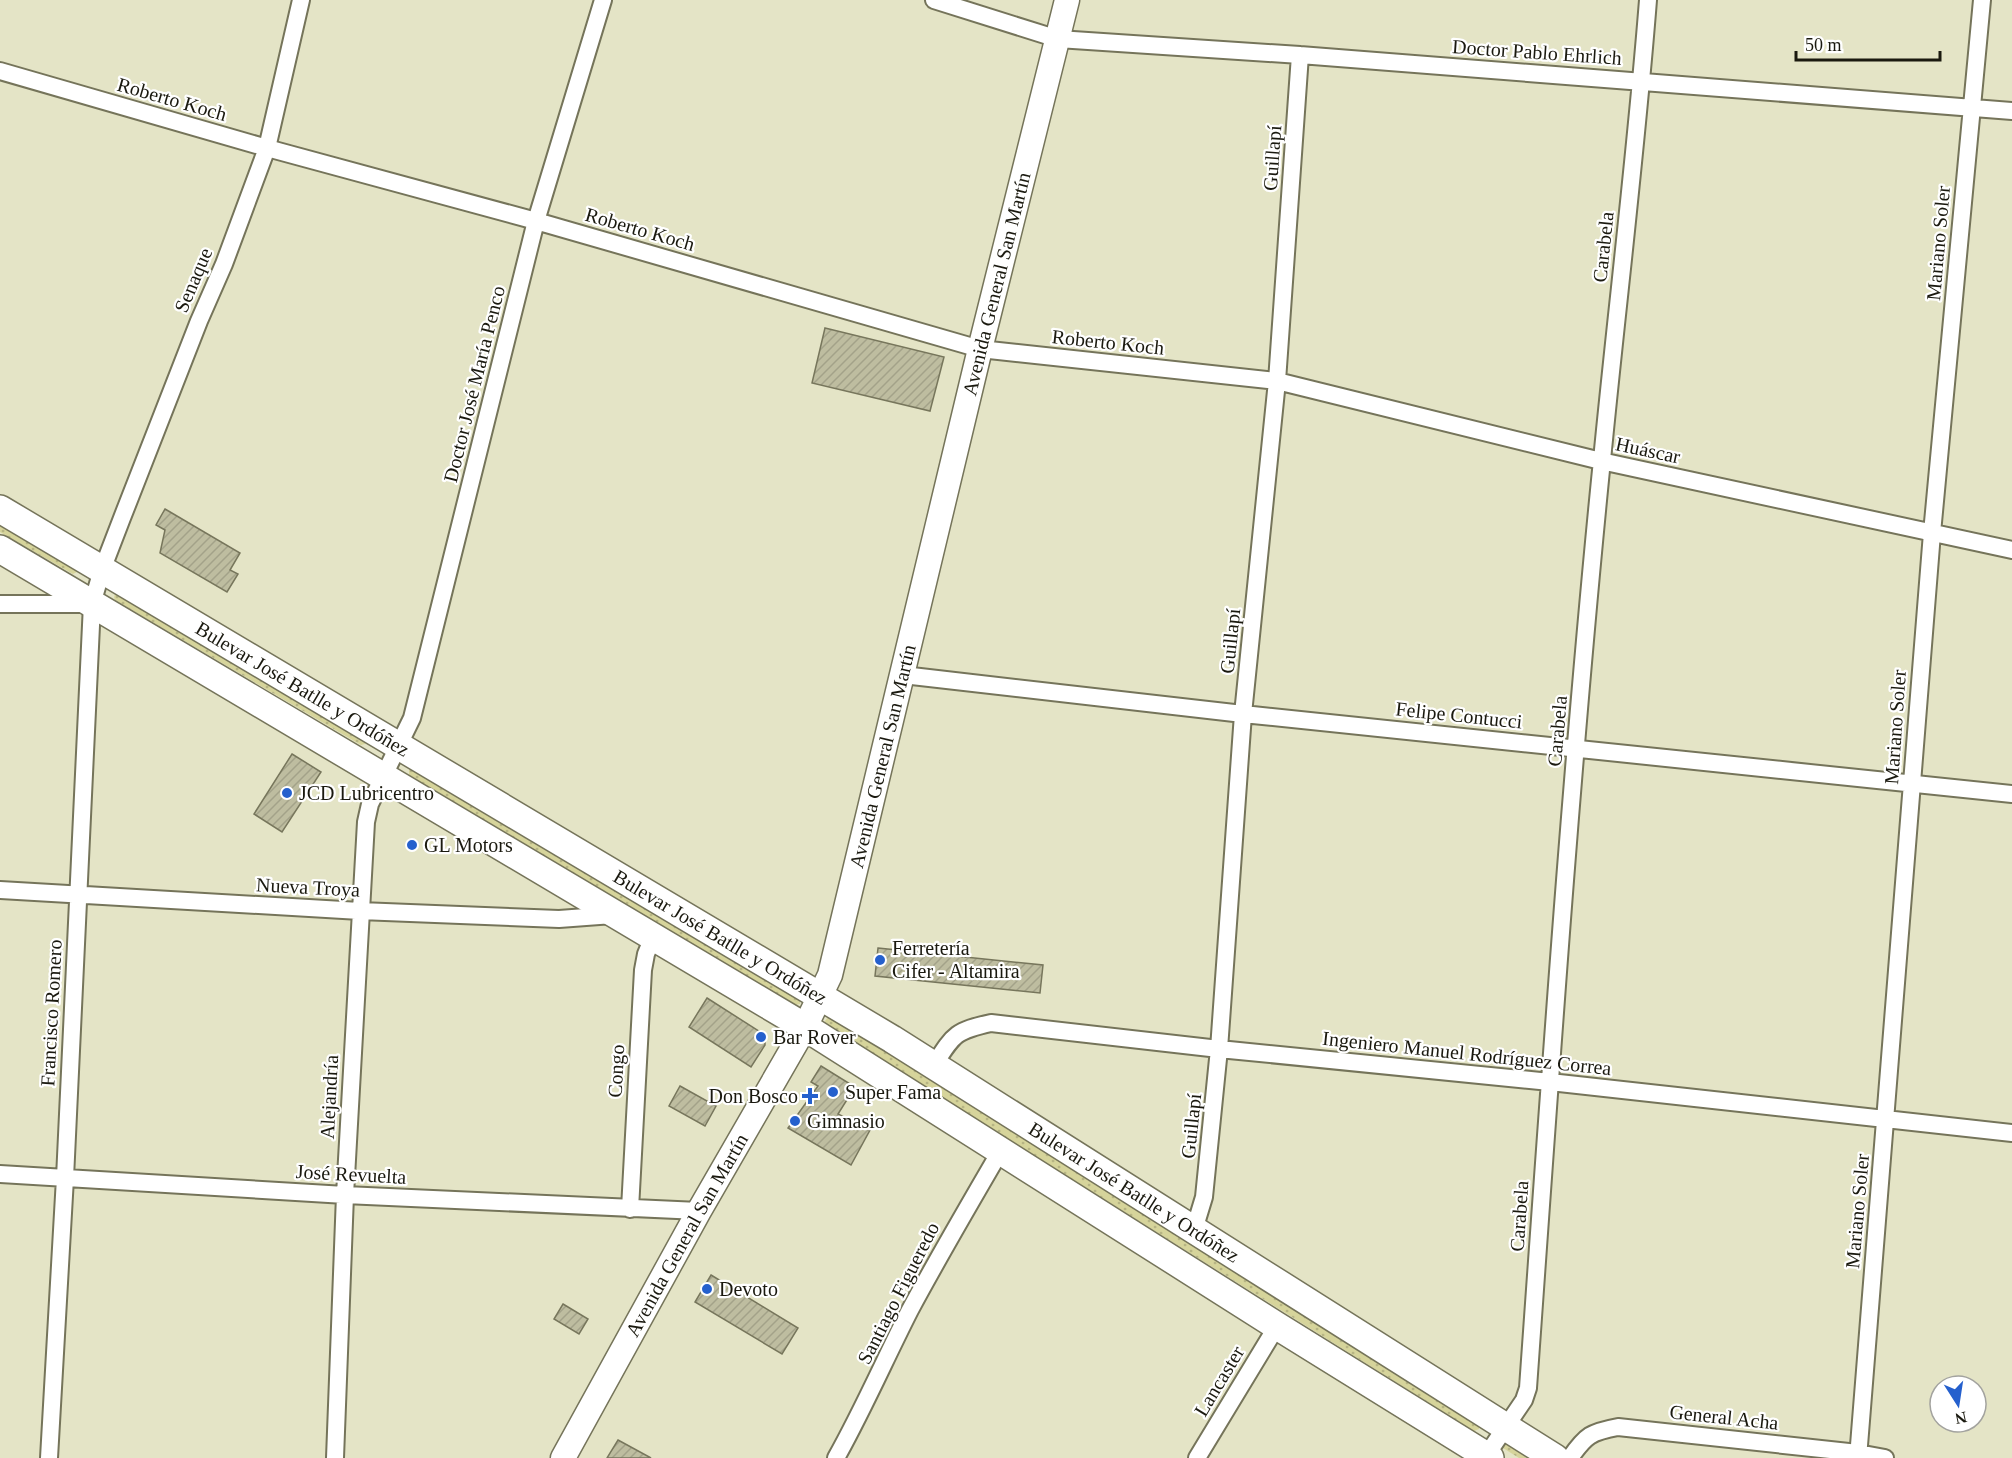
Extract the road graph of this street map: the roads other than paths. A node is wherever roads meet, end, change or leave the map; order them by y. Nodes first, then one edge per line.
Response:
1 (301, 0) edge
2 (603, 0) edge
3 (934, 0) edge
4 (1067, 0) edge
5 (1648, 0) edge
6 (1982, 0) edge
7 (1058, 39) junction
8 (1300, 55) junction
9 (0, 71) edge
10 (1642, 81) junction
11 (1971, 108) junction
12 (2012, 111) edge
13 (267, 148) junction
14 (536, 221) junction
15 (980, 349) junction
16 (1277, 381) junction
17 (1601, 461) junction
18 (0, 509) edge
19 (1932, 533) junction
20 (0, 549) edge
21 (2012, 550) edge
22 (102, 570) junction
23 (0, 604) edge
24 (92, 604) junction
25 (903, 675) junction
26 (1243, 714) junction
27 (398, 747) junction
28 (1577, 748) junction
29 (383, 777) junction
30 (1912, 782) junction
31 (2012, 794) edge
32 (0, 890) edge
33 (77, 894) junction
34 (360, 911) junction
35 (614, 915) junction
36 (653, 937) junction
37 (820, 996) junction
38 (805, 1027) junction
39 (1220, 1049) junction
40 (934, 1065) junction
41 (1550, 1082) junction
42 (1886, 1119) junction
43 (2012, 1133) edge
44 (1001, 1150) junction
45 (0, 1174) edge
46 (65, 1178) junction
47 (345, 1195) junction
48 (630, 1209) junction
49 (699, 1211) junction
50 (1194, 1230) junction
51 (1277, 1326) junction
52 (1505, 1427) junction
53 (1858, 1455) edge
54 (1488, 1457) edge
55 (49, 1458) edge
56 (335, 1458) edge
57 (563, 1458) edge
58 (836, 1458) edge
59 (1197, 1458) edge
60 (1555, 1458) edge
61 (1570, 1458) edge
62 (1886, 1458) edge

1 - 13 street, Senaque
2 - 14 street, Doctor José María Penco
3 - 7 street, Doctor Pablo Ehrlich
4 - 7 main road, Avenida General San Martín
5 - 10 street, Carabela
6 - 11 street, Mariano Soler
7 - 8 street, Doctor Pablo Ehrlich
7 - 15 main road, Avenida General San Martín
8 - 10 street, Doctor Pablo Ehrlich
8 - 16 street, Guillapí
9 - 13 street, Roberto Koch
10 - 11 street, Doctor Pablo Ehrlich
10 - 17 street, Carabela
11 - 12 street, Doctor Pablo Ehrlich
11 - 19 street, Mariano Soler
13 - 14 street, Roberto Koch
13 - 22 street, Senaque
14 - 15 street, Roberto Koch
14 - 27 street, Doctor José María Penco
15 - 16 street, Roberto Koch
15 - 25 main road, Avenida General San Martín
16 - 17 street, Huáscar
16 - 26 street, Guillapí
17 - 19 street, Huáscar
17 - 28 street, Carabela
18 - 22 main road, Bulevar José Batlle y Ordóñez
19 - 21 street, Huáscar
19 - 30 street, Mariano Soler
20 - 24 main road, Bulevar José Batlle y Ordóñez
22 - 24 street, Francisco Romero
22 - 27 main road, Bulevar José Batlle y Ordóñez
23 - 24 street
24 - 29 main road, Bulevar José Batlle y Ordóñez
24 - 33 street, Francisco Romero
25 - 26 street, Felipe Contucci
25 - 37 main road, Avenida General San Martín
26 - 28 street, Felipe Contucci
26 - 39 street, Guillapí
27 - 29 street, Doctor José María Penco
27 - 37 main road, Bulevar José Batlle y Ordóñez
28 - 30 street, Felipe Contucci
28 - 41 street, Carabela
29 - 34 street, Alejandría
29 - 35 main road, Bulevar José Batlle y Ordóñez
30 - 31 street, Felipe Contucci
30 - 42 street, Mariano Soler
32 - 33 street, Nueva Troya
33 - 34 street, Nueva Troya
33 - 46 street, Francisco Romero
34 - 35 street, Nueva Troya
34 - 47 street, Alejandría
35 - 36 main road, Bulevar José Batlle y Ordóñez
36 - 38 main road, Bulevar José Batlle y Ordóñez
36 - 48 street, Congo
37 - 38 main road, Avenida General San Martín
37 - 40 main road, Bulevar José Batlle y Ordóñez
38 - 44 main road, Bulevar José Batlle y Ordóñez
38 - 49 main road, Avenida General San Martín
39 - 40 street, Ingeniero Manuel Rodríguez Correa
39 - 41 street, Ingeniero Manuel Rodríguez Correa
39 - 50 street, Guillapí
40 - 50 main road, Bulevar José Batlle y Ordóñez
41 - 42 street, Ingeniero Manuel Rodríguez Correa
41 - 52 street, Carabela
42 - 43 street, Ingeniero Manuel Rodríguez Correa
42 - 53 street, Mariano Soler
44 - 51 main road, Bulevar José Batlle y Ordóñez
44 - 58 street, Santiago Figueredo
45 - 46 street, José Revuelta
46 - 47 street, José Revuelta
46 - 55 street, Francisco Romero
47 - 48 street, José Revuelta
47 - 56 street, Alejandría
48 - 49 street, José Revuelta
49 - 57 main road, Avenida General San Martín
50 - 52 main road, Bulevar José Batlle y Ordóñez
51 - 54 main road, Bulevar José Batlle y Ordóñez
51 - 59 street, Lancaster
52 - 54 street, Carabela
52 - 60 main road, Bulevar José Batlle y Ordóñez
53 - 61 street, General Acha
53 - 62 street, General Acha

